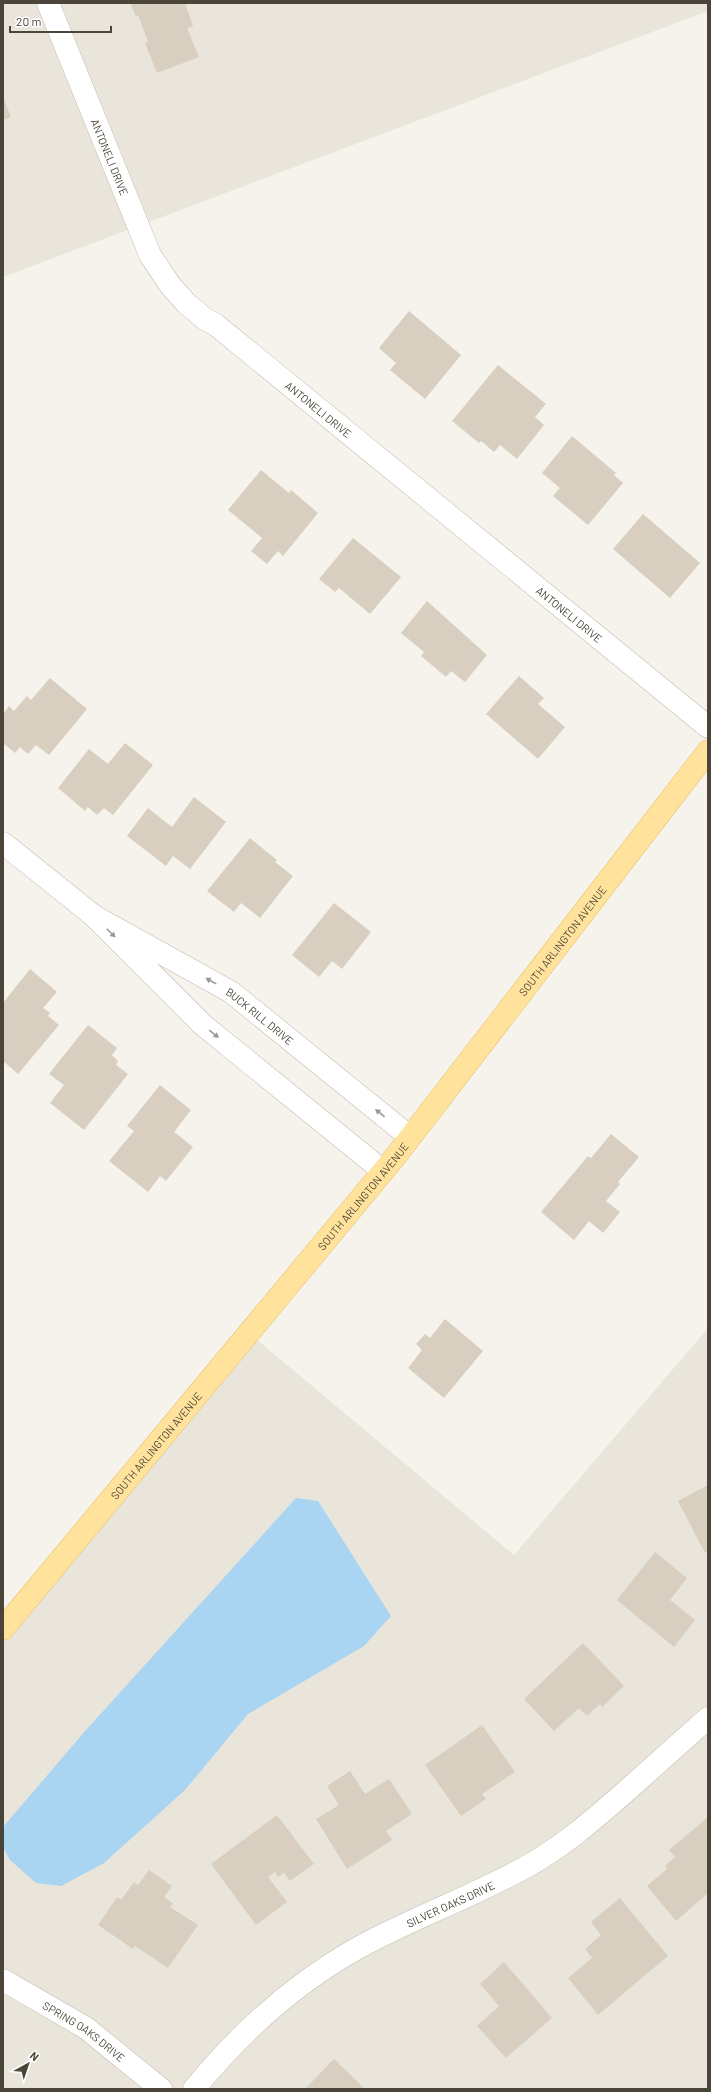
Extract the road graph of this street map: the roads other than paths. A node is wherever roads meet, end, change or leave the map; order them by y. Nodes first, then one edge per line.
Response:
1 (48, 3) edge
2 (708, 727) edge
3 (708, 751) edge
4 (3, 843) edge
5 (94, 916) junction
6 (410, 1137) junction
7 (383, 1171) junction
8 (3, 1628) edge
9 (708, 1718) edge
10 (3, 1980) edge
11 (161, 2089) edge
12 (194, 2089) edge

1 - 2 street, ANTONELI DRIVE
3 - 6 main road, SOUTH ARLINGTON AVENUE
4 - 5 street, BUCK RILL DRIVE
6 -> 5 street, BUCK RILL DRIVE
5 -> 7 street, BUCK RILL DRIVE
6 - 7 main road, SOUTH ARLINGTON AVENUE
7 - 8 main road, SOUTH ARLINGTON AVENUE
9 - 12 street, SILVER OAKS DRIVE
10 - 11 street, SPRING OAKS DRIVE

